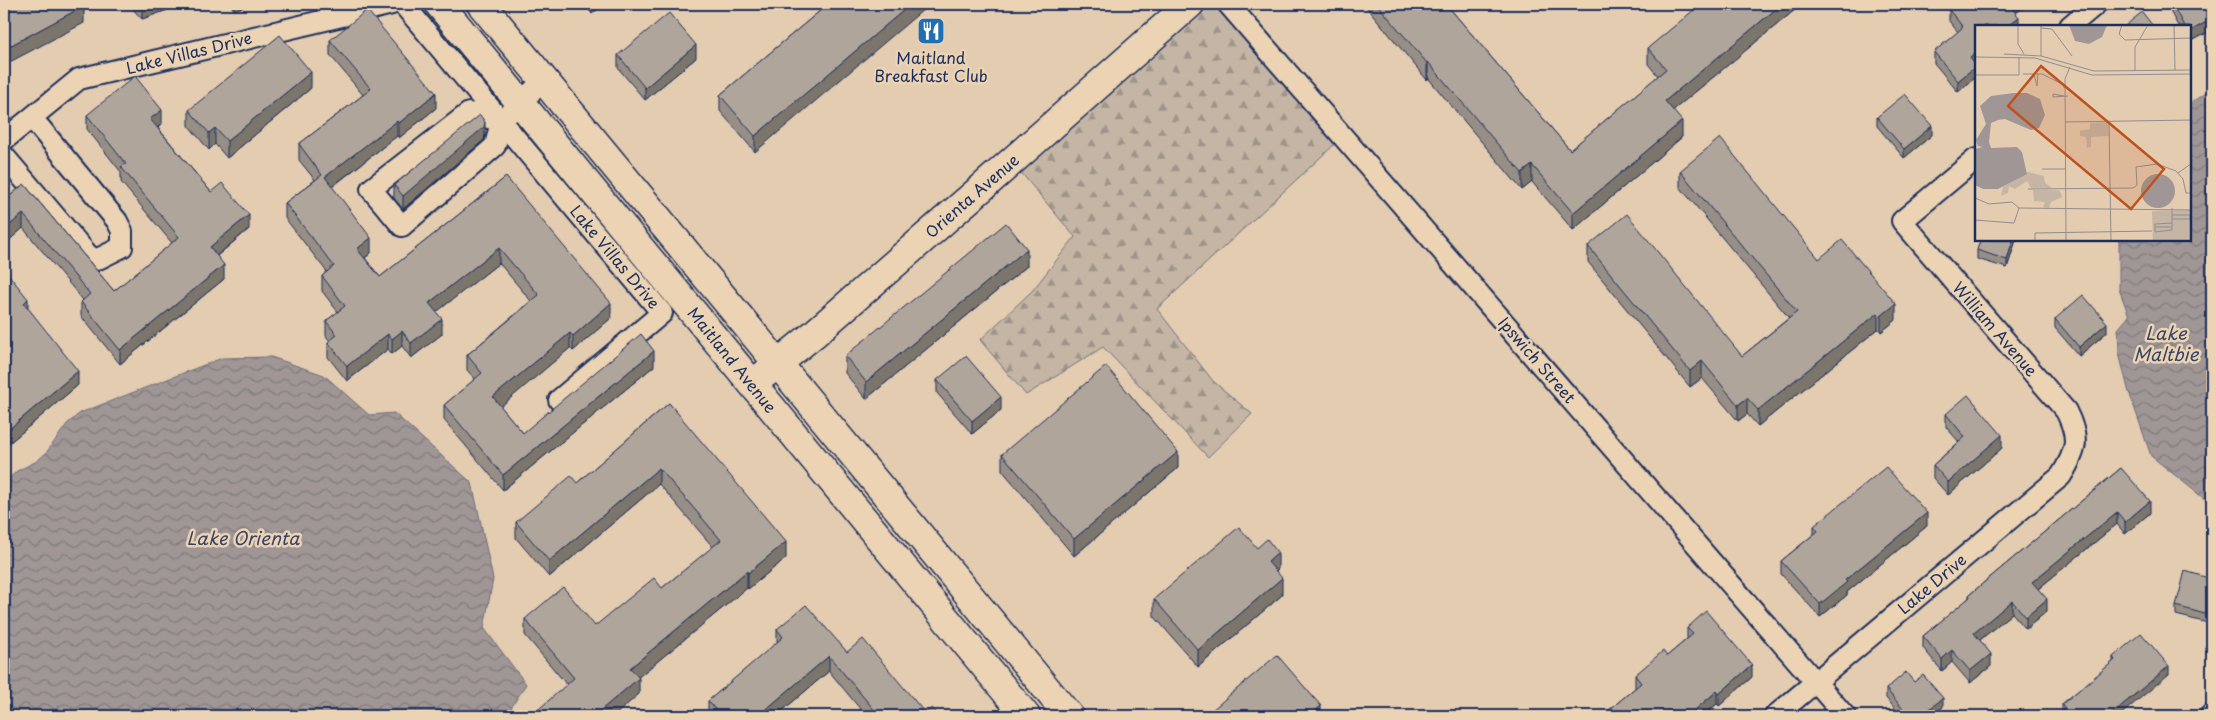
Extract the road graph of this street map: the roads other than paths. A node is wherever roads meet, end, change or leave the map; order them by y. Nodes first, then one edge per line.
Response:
1 (392, 4) edge
2 (403, 4) edge
3 (439, 4) edge
4 (481, 4) edge
5 (1190, 4) edge
6 (1228, 4) edge
7 (2096, 4) edge
8 (2071, 25) edge
9 (544, 80) junction
10 (521, 102) junction
11 (32, 118) junction
12 (502, 121) junction
13 (4, 140) edge
14 (4, 156) edge
15 (1975, 160) edge
16 (779, 362) junction
17 (752, 385) junction
18 (559, 400) edge
19 (2076, 443) joint
20 (1816, 682) junction
21 (1026, 716) edge
22 (1068, 716) edge
23 (1776, 716) edge
24 (1845, 716) edge

1 - 11 street, Lake Villas Drive
2 - 12 street, Lake Villas Drive
3 - 10 main road, Maitland Avenue
4 - 9 main road, Maitland Avenue
5 - 16 main road, Orienta Avenue
6 - 20 street, Ipswich Street
7 - 8 street
9 - 10 street
9 - 16 main road, Maitland Avenue
10 - 12 street
10 - 17 main road, Maitland Avenue
11 - 13 street, Lake Villas Drive
11 - 14 street
12 - 12 street
12 - 18 street, Lake Villas Drive
15 - 19 street, William Avenue
16 - 17 main road, Orienta Avenue
16 - 22 main road, Maitland Avenue
17 - 21 main road, Maitland Avenue
19 - 20 street, Lake Drive
20 - 23 street, Lake Drive
20 - 24 street, Ipswich Street

